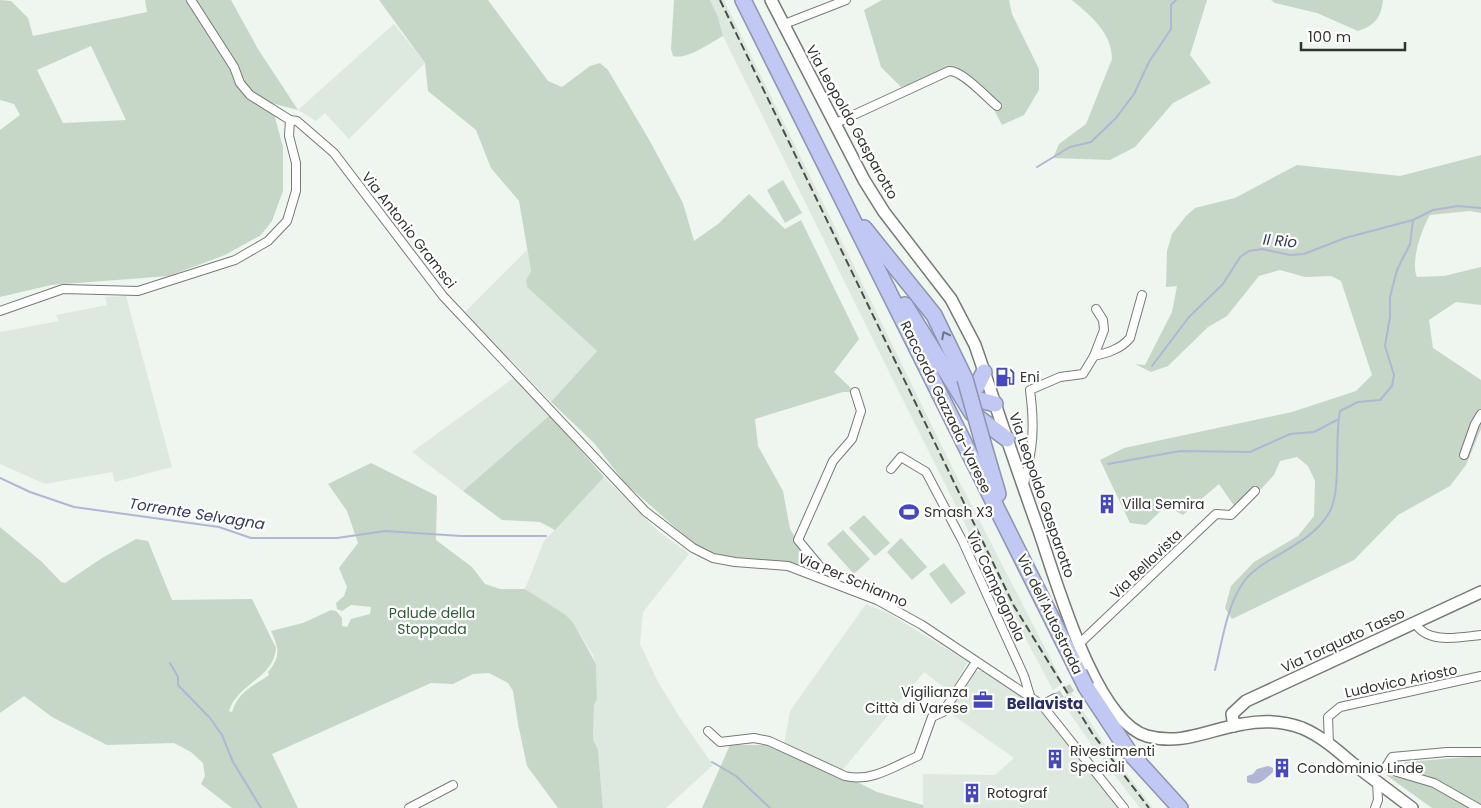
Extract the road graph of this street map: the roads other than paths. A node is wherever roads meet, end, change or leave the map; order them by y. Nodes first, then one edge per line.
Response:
1 (191, 0) edge
2 (743, 0) edge
3 (771, 0) edge
4 (846, 0) edge
5 (782, 25) junction
6 (997, 106) dead end
7 (290, 120) junction
8 (834, 124) junction
9 (865, 236) junction
10 (1142, 296) dead end
11 (1096, 309) dead end
12 (0, 311) edge
13 (1094, 356) junction
14 (984, 372) junction
15 (949, 374) junction
16 (966, 386) junction
17 (855, 392) dead end
18 (995, 404) junction
19 (972, 413) junction
20 (1481, 414) edge
21 (1006, 439) junction
22 (1464, 455) dead end
23 (891, 469) dead end
24 (614, 476) joint
25 (1023, 486) junction
26 (1255, 490) dead end
27 (1013, 538) junction
28 (1481, 592) edge
29 (1415, 623) junction
30 (922, 625) junction
31 (1481, 635) edge
32 (1078, 644) junction
33 (976, 662) junction
34 (1481, 676) edge
35 (1055, 698) tunnel mouth
36 (1031, 699) junction
37 (1042, 705) junction
38 (1234, 726) junction
39 (708, 730) dead end
40 (1329, 745) junction
41 (1481, 752) edge
42 (1377, 782) junction
43 (454, 785) dead end
44 (409, 808) edge
45 (1124, 808) edge
46 (1180, 808) edge
47 (1376, 808) edge
48 (1412, 808) edge
49 (1478, 808) edge

1 - 7 street, Via Antonio Gramsci
2 - 9 highway, Raccordo Gazzada-Varese
3 - 5 main road, Via Leopoldo Gasparotto
4 - 5 street
5 - 8 main road, Via Leopoldo Gasparotto
6 - 8 street
7 - 12 street
7 - 24 street, Via Antonio Gramsci
8 - 14 main road, Via Leopoldo Gasparotto
9 - 15 highway
16 -> 9 highway, Raccordo Gazzada-Varese
9 - 27 highway, Raccordo Gazzada-Varese
10 - 13 street
11 - 13 street
13 - 25 street
14 - 16 highway
14 - 18 main road, Via Leopoldo Gasparotto
15 - 16 highway
15 - 19 highway
16 - 18 highway
16 - 27 highway, Raccordo Gazzada-Varese, bridge
17 - 30 street
18 - 19 highway
18 - 21 main road, Via Leopoldo Gasparotto
19 - 21 highway
20 - 22 street
21 - 25 main road, Via Leopoldo Gasparotto
23 - 36 street, Via Campagnola
24 - 30 street, Via Per Schianno
25 - 32 main road, Via Leopoldo Gasparotto
26 - 32 street, Via Bellavista
27 - 46 highway, Via dell'Autostrada
28 - 29 main road, Via Torquato Tasso
29 - 31 street
29 - 38 main road, Via Torquato Tasso
30 - 33 street, Via Per Schianno
32 - 38 main road, Via Leopoldo Gasparotto
33 - 36 street, Via Per Schianno
33 - 39 street
34 - 40 street, Ludovico Ariosto
35 - 37 street
36 - 37 street, Via Per Schianno
37 - 45 street
38 - 40 main road, Via Leopoldo Gasparotto
40 - 42 main road, Via Leopoldo Gasparotto
41 - 49 street
42 - 47 street
42 - 48 main road, Via Leopoldo Gasparotto
43 - 44 street

